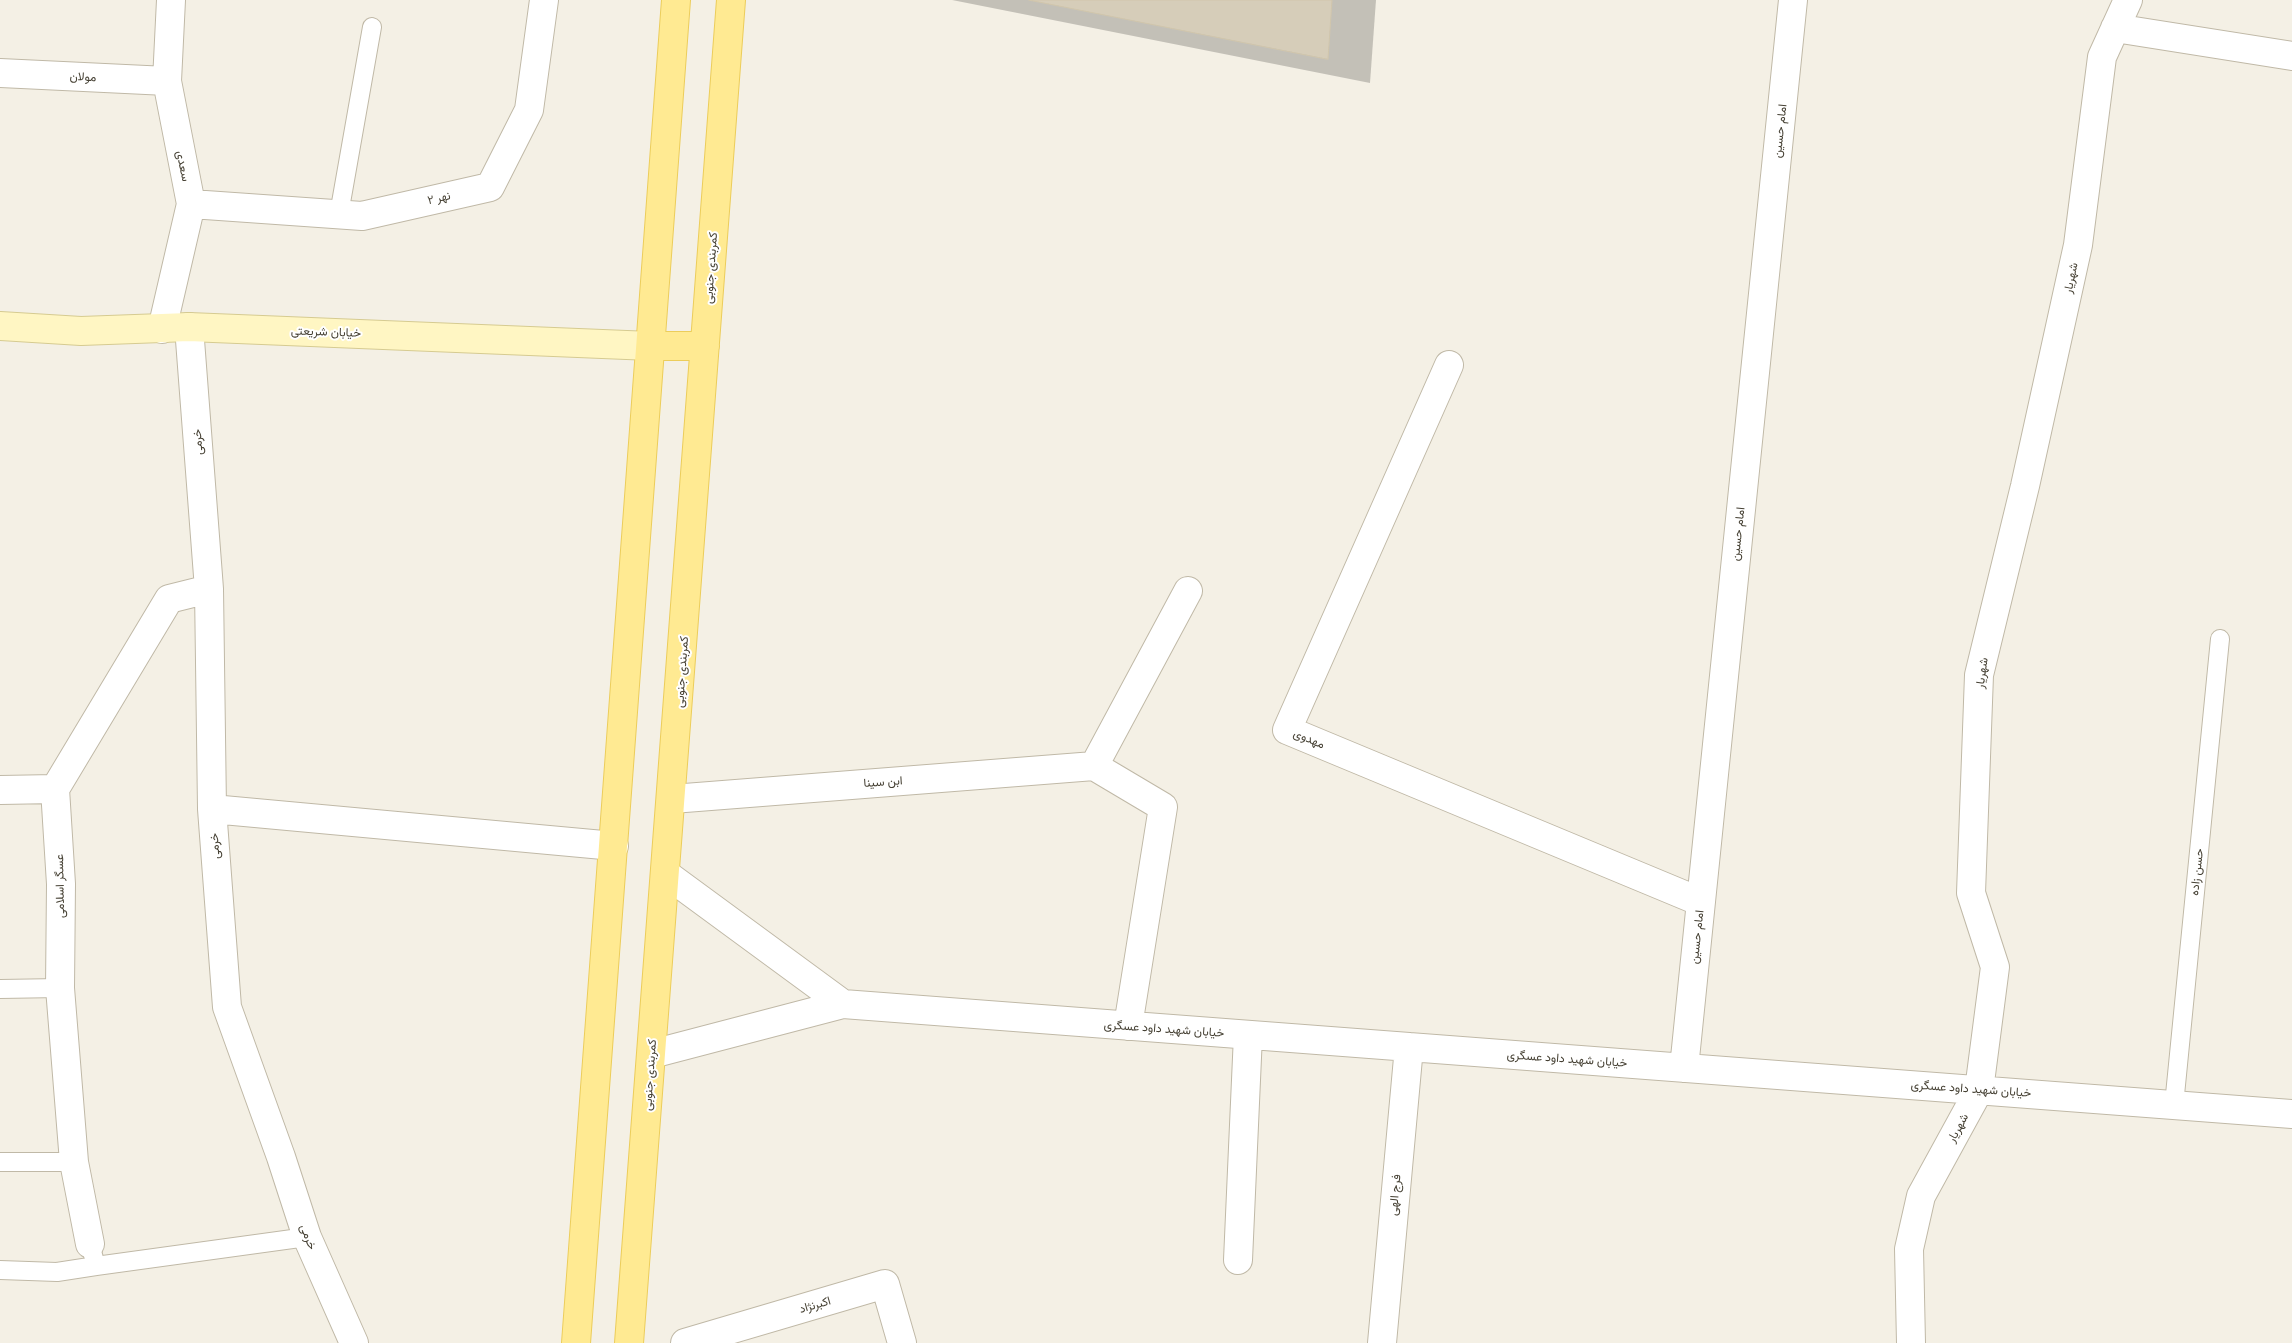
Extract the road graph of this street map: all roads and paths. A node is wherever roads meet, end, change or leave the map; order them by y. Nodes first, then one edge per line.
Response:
1 (171, 0) edge
2 (544, 0) edge
3 (676, 0) edge
4 (732, 0) edge
5 (1793, 0) edge
6 (2128, 0) edge
7 (372, 27) dead end
8 (2115, 28) junction
9 (2292, 56) edge
10 (0, 73) edge
11 (167, 81) junction
12 (191, 204) junction
13 (339, 214) junction
14 (0, 326) edge
15 (189, 326) junction
16 (162, 329) junction
17 (651, 346) junction
18 (705, 346) junction
19 (1449, 365) dead end
20 (208, 589) junction
21 (1188, 590) dead end
22 (2220, 640) dead end
23 (1094, 766) junction
24 (55, 789) junction
25 (0, 790) edge
26 (672, 799) junction
27 (212, 809) junction
28 (614, 846) junction
29 (666, 874) junction
30 (1701, 902) junction
31 (60, 988) junction
32 (0, 989) edge
33 (843, 1004) junction
34 (1128, 1026) junction
35 (1248, 1035) junction
36 (1409, 1047) junction
37 (652, 1054) junction
38 (1684, 1068) junction
39 (1979, 1090) junction
40 (2174, 1105) junction
41 (2292, 1114) edge
42 (0, 1162) edge
43 (74, 1162) junction
44 (307, 1237) junction
45 (93, 1255) junction
46 (1238, 1260) dead end
47 (0, 1270) edge
48 (354, 1343) edge
49 (576, 1343) edge
50 (630, 1343) edge
51 (685, 1343) edge
52 (902, 1343) edge
53 (1382, 1343) edge
54 (1911, 1343) edge

1 - 11 street, سعدی
2 - 13 street, نهر ۲
3 - 17 main road
4 - 18 main road, کمربندی جنوبی
5 - 30 street, امام حسین
6 - 8 street, شهریار
7 - 13 lane
8 - 9 street
8 - 39 street, شهریار
10 - 11 street, مولان
11 - 12 street, سعدی
12 - 13 street, نهر ۲
12 - 16 street, سعدی
14 - 16 main road, خیابان شریعتی
15 - 16 main road, خیابان شریعتی
15 - 17 main road, خیابان شریعتی
15 - 20 street, خرمی
17 - 18 main road
17 - 28 main road
18 - 26 main road, کمربندی جنوبی
19 - 30 street, مهدوی
20 - 24 street
20 - 27 street, خرمی
21 - 23 street
22 - 40 lane, حسن زاده
23 - 26 street, ابن سینا
23 - 34 street
24 - 25 street
24 - 31 street, عسگر اسلامی
26 - 29 main road, کمربندی جنوبی
27 - 28 street
27 - 44 street, خرمی
28 - 49 main road
29 - 33 street
29 - 37 main road, کمربندی جنوبی
30 - 38 street, امام حسین
31 - 32 lane
31 - 43 street, عسگر اسلامی
33 - 34 street, خیابان شهید داود عسگری
33 - 37 street
34 - 35 street, خیابان شهید داود عسگری
35 - 36 street, خیابان شهید داود عسگری
35 - 46 street
36 - 38 street, خیابان شهید داود عسگری
36 - 53 street, فرج الهی
37 - 50 main road, کمربندی جنوبی
38 - 39 street, خیابان شهید داود عسگری
39 - 40 street, خیابان شهید داود عسگری
39 - 54 street, شهریار
40 - 41 street, خیابان شهید داود عسگری
42 - 43 lane
43 - 45 street, عسگر اسلامی
44 - 45 lane
44 - 48 street, خرمی
45 - 47 lane
51 - 52 street, اکبرنژاد

